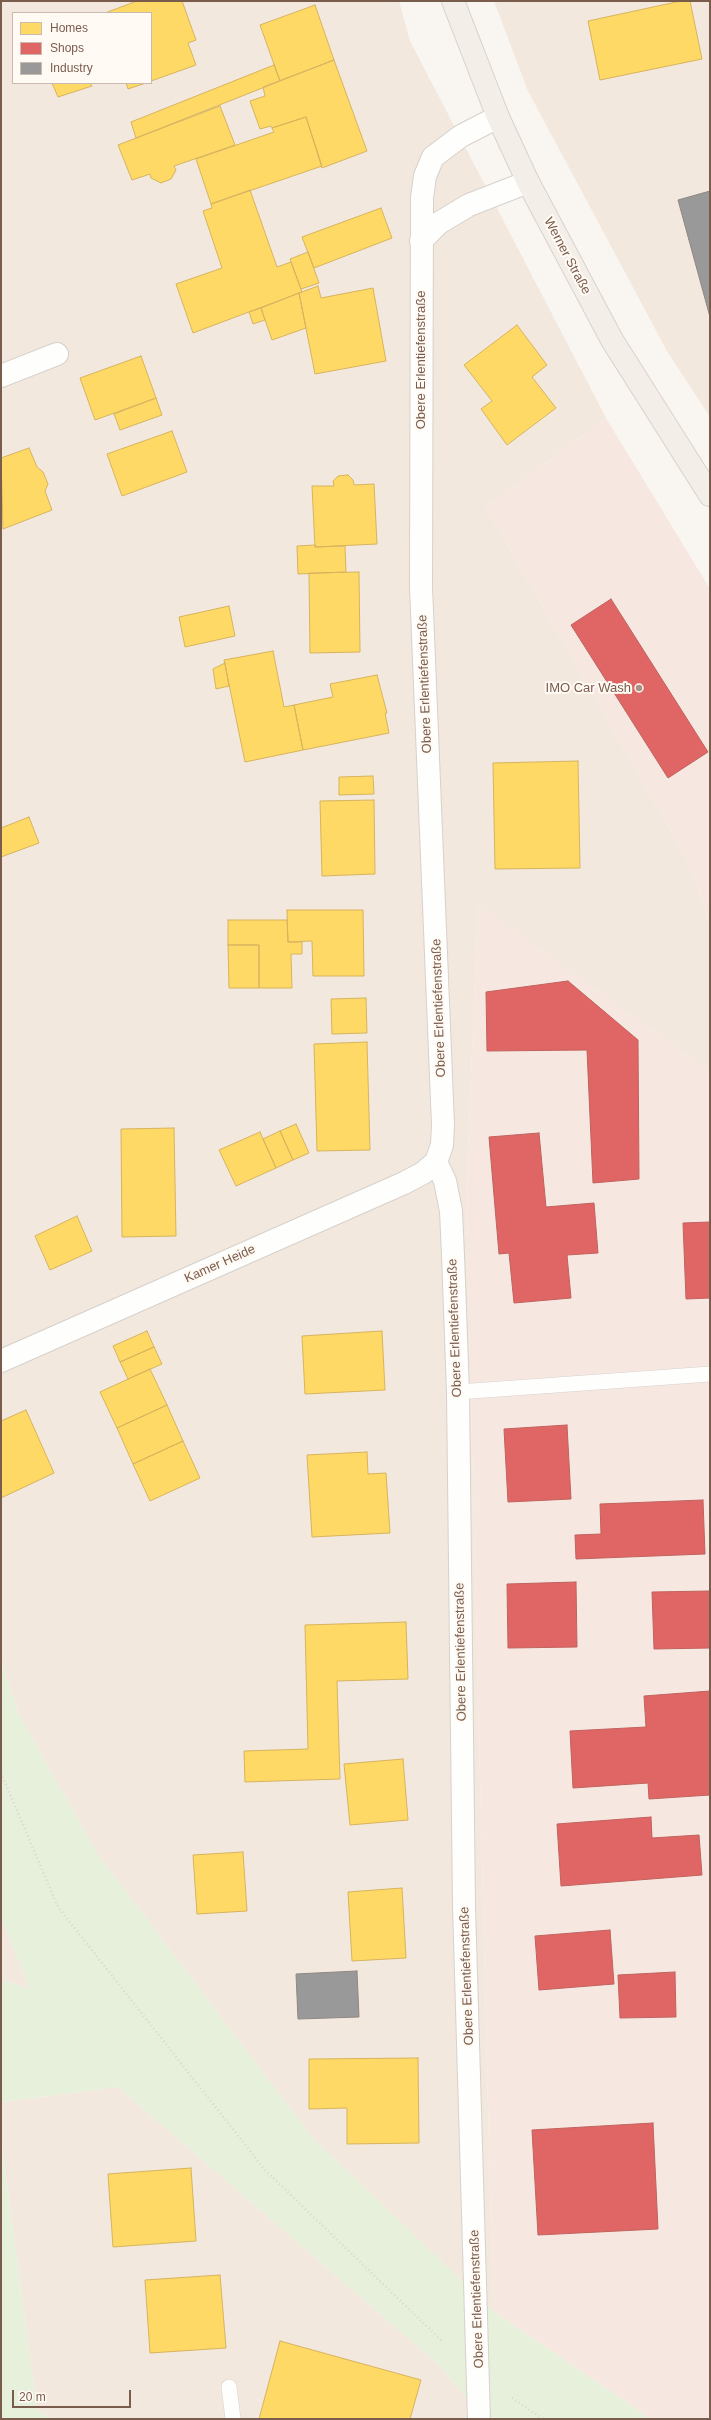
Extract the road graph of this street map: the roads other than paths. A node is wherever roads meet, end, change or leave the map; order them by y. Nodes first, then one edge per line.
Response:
1 (453, 1) edge
2 (498, 117) junction
3 (528, 182) junction
4 (421, 240) junction
5 (57, 354) dead end
6 (1, 376) edge
7 (710, 495) edge
8 (436, 1162) junction
9 (1, 1361) edge
10 (710, 1374) edge
11 (458, 1392) junction
12 (229, 2387) dead end
13 (233, 2419) edge
14 (479, 2419) edge

1 - 2 main road, Werner Straße
2 - 3 main road, Werner Straße
2 - 4 street, Obere Erlentiefenstraße
3 - 4 street
3 - 7 main road, Werner Straße
4 - 8 street, Obere Erlentiefenstraße
5 - 6 street
8 - 9 street, Kamer Heide
8 - 11 street, Obere Erlentiefenstraße
10 - 11 lane
11 - 14 street, Obere Erlentiefenstraße
12 - 13 lane

